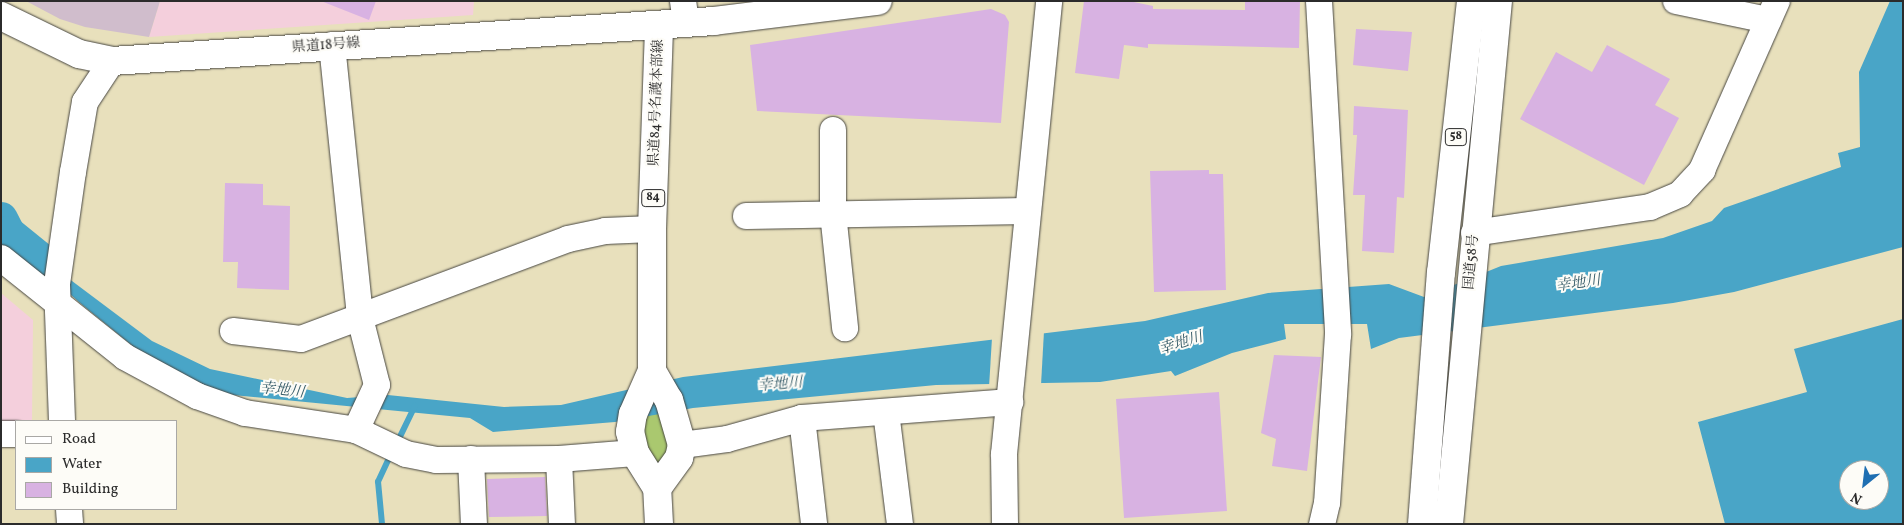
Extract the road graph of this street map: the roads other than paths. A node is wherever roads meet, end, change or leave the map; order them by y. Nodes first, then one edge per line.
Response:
1 (878, 1) edge
2 (1049, 1) edge
3 (1319, 1) edge
4 (1471, 1) edge
5 (1498, 1) edge
6 (1676, 1) edge
7 (834, 5) edge
8 (1772, 11) edge
9 (684, 12) edge
10 (1, 16) edge
11 (660, 25) junction
12 (332, 45) junction
13 (112, 60) junction
14 (833, 130) dead end
15 (1027, 211) junction
16 (834, 213) junction
17 (746, 216) dead end
18 (652, 229) junction
19 (1474, 233) junction
20 (1, 258) edge
21 (59, 282) junction
22 (360, 318) junction
23 (845, 328) dead end
24 (233, 331) dead end
25 (652, 371) junction
26 (1011, 397) junction
27 (886, 412) junction
28 (802, 418) junction
29 (62, 420) edge
30 (359, 424) junction
31 (1, 434) edge
32 (15, 434) edge
33 (682, 445) junction
34 (634, 453) junction
35 (471, 459) junction
36 (560, 459) junction
37 (657, 488) junction
38 (69, 510) edge
39 (70, 524) edge
40 (474, 524) edge
41 (562, 524) edge
42 (659, 524) edge
43 (814, 524) edge
44 (900, 524) edge
45 (1005, 524) edge
46 (1322, 524) edge
47 (1422, 524) edge
48 (1449, 524) edge

1 - 7 main road, 県道84号名護本部線
2 - 15 street
3 - 46 street
4 - 47 main road, 58
5 - 19 main road, 国道58号 / 58
6 - 8 street
7 - 9 main road, 県道84号名護本部線
8 - 19 street
9 - 11 main road, 県道84号名護本部線
10 - 13 main road, 県道18号線
11 - 12 main road, 県道18号線
11 - 18 main road, 県道84号名護本部線 / 84
12 - 13 main road, 県道18号線
12 - 22 street
13 - 21 street
14 - 16 street
15 - 16 street
15 - 26 street
16 - 17 street
16 - 23 street
18 - 22 street
18 - 25 main road, 県道84号名護本部線 / 84
19 - 48 main road, 国道58号 / 58
20 - 21 street
21 - 29 street
21 - 30 street
22 - 24 street
22 - 30 street
25 - 33 main road
25 - 34 main road, 県道84号名護本部線 / 84
26 - 27 street
26 - 45 street
27 - 28 street
27 - 44 street
28 - 33 street
28 - 43 street
30 - 35 street
31 - 32 street
33 - 37 main road
34 - 36 street
34 - 37 main road, 県道84号名護本部線 / 84
35 - 36 street
35 - 40 street
36 - 41 street
37 - 42 main road
38 - 39 street

